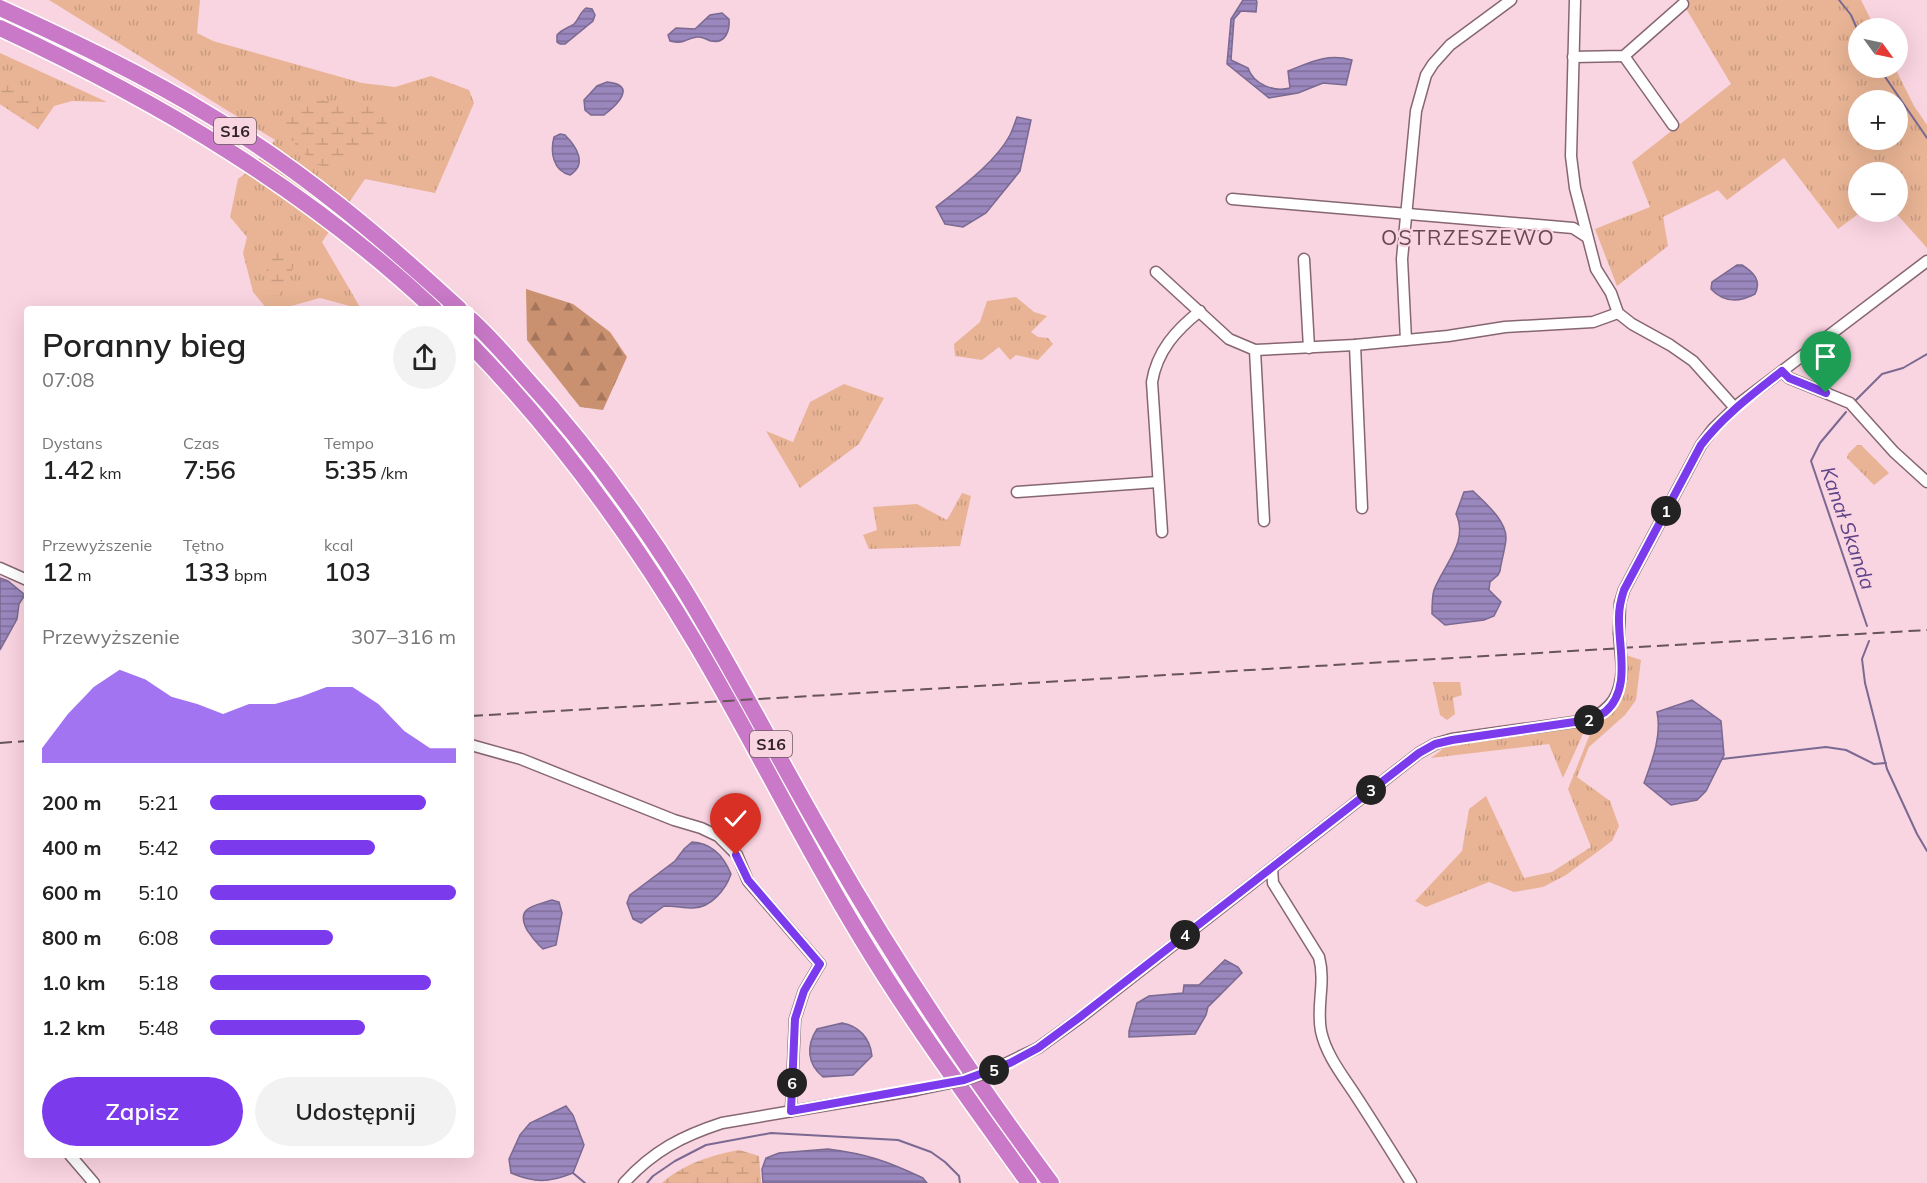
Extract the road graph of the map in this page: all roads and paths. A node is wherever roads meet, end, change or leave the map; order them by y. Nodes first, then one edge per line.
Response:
1 (1511, 0) edge
2 (1575, 0) edge
3 (1683, 4) dead end
4 (0, 8) edge
5 (0, 28) edge
6 (1624, 56) junction
7 (1573, 57) junction
8 (1673, 125) dead end
9 (1232, 200) dead end
10 (1407, 215) junction
11 (1587, 237) junction
12 (1304, 259) dead end
13 (1927, 261) edge
14 (1156, 272) dead end
15 (431, 306) edge
16 (456, 306) edge
17 (1200, 311) junction
18 (1618, 313) junction
19 (474, 323) edge
20 (1406, 340) junction
21 (1355, 345) junction
22 (474, 348) edge
23 (1309, 348) junction
24 (1255, 350) junction
25 (1782, 371) junction
26 (1735, 408) junction
27 (1158, 482) junction
28 (1927, 482) edge
29 (1017, 492) dead end
30 (1362, 508) dead end
31 (1264, 521) dead end
32 (1162, 532) dead end
33 (0, 568) edge
34 (24, 579) edge
35 (474, 746) edge
36 (1272, 868) junction
37 (791, 1111) junction
38 (73, 1158) edge
39 (94, 1183) edge
40 (624, 1183) edge
41 (1029, 1183) edge
42 (1051, 1183) edge
43 (1411, 1183) edge

1 - 10 street
2 - 7 street
3 - 6 street
4 - 16 highway, S16
5 - 15 highway, S16
6 - 7 street
6 - 8 street
7 - 11 street
9 - 10 street
10 - 11 street
10 - 20 street
11 - 18 street
12 - 23 street
13 - 25 street
14 - 17 street
17 - 24 street
17 - 27 street
18 - 20 street
18 - 26 street
19 - 42 highway, S16
20 - 21 street
21 - 23 street
21 - 30 street
22 - 41 highway, S16
23 - 24 street
24 - 31 street
25 - 26 street
25 - 28 street
26 - 36 street, bridge
27 - 29 street
27 - 32 street
33 - 34 street
35 - 37 street
36 - 37 street, bridge
36 - 43 street
37 - 40 street
38 - 39 street

